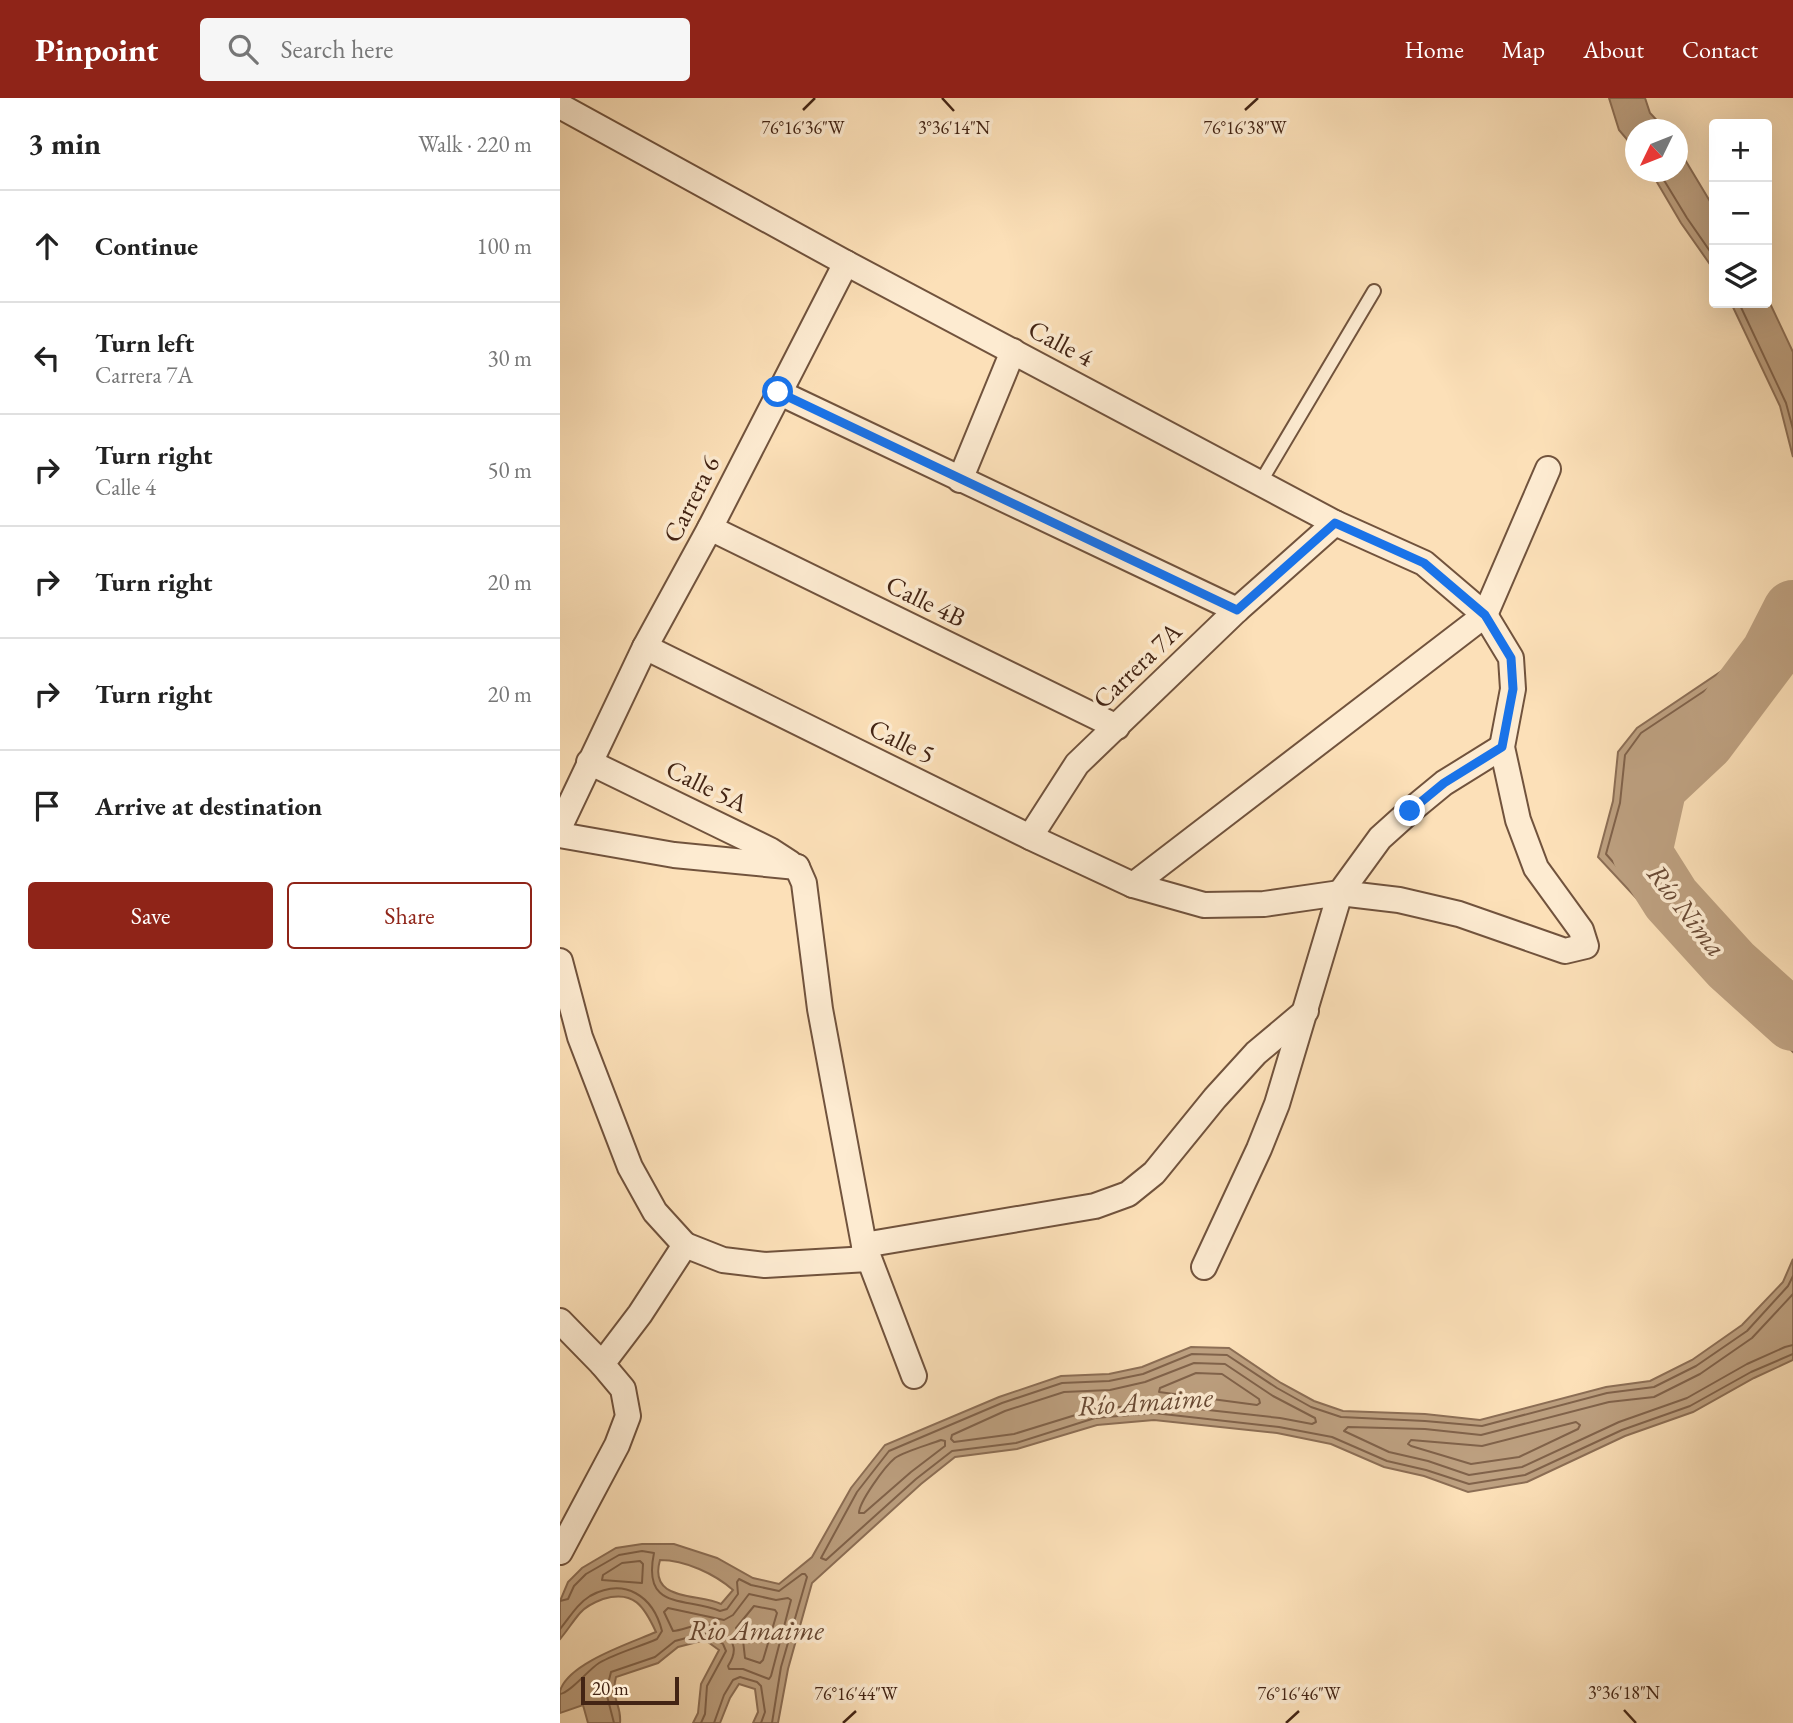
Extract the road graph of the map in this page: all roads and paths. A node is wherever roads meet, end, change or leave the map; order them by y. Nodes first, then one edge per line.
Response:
1 (560, 106) edge
2 (846, 263) junction
3 (1374, 291) dead end
4 (1013, 351) junction
5 (778, 392) junction
6 (1548, 469) dead end
7 (960, 480) junction
8 (1260, 483) junction
9 (1335, 523) junction
10 (710, 528) junction
11 (1237, 610) junction
12 (1485, 615) junction
13 (645, 647) junction
14 (1117, 727) junction
15 (1502, 747) junction
16 (589, 762) junction
17 (560, 826) edge
18 (560, 835) edge
19 (1030, 837) junction
20 (797, 867) junction
21 (1133, 885) junction
22 (1340, 893) junction
23 (560, 961) edge
24 (1307, 1010) junction
25 (685, 1245) junction
26 (866, 1252) junction
27 (1204, 1267) dead end
28 (560, 1321) edge
29 (602, 1364) junction
30 (914, 1376) dead end
31 (560, 1552) edge

1 - 2 street, Calle 4
2 - 4 street, Calle 4
2 - 5 street, Carrera 6
3 - 8 lane
4 - 7 street
4 - 8 street, Calle 4
5 - 7 street
5 - 10 street, Carrera 6
6 - 12 street
7 - 11 street
8 - 9 street, Calle 4
9 - 11 street, Carrera 7A
9 - 12 street, Calle 4
10 - 13 street, Carrera 6
10 - 14 street, Calle 4B
11 - 14 street, Carrera 7A
12 - 15 street, Calle 4
12 - 21 street
13 - 16 street, Carrera 6
13 - 19 street, Calle 5
14 - 19 street, Carrera 7A
15 - 22 street
15 - 22 street, Calle 5
16 - 17 street, Carrera 6
16 - 20 street, Calle 5A
18 - 20 street
19 - 21 street, Calle 5
20 - 26 street
21 - 22 street, Calle 5
22 - 24 street
23 - 25 street
24 - 26 street
24 - 27 street
25 - 26 street
25 - 29 street
26 - 30 street
28 - 29 street
29 - 31 street

